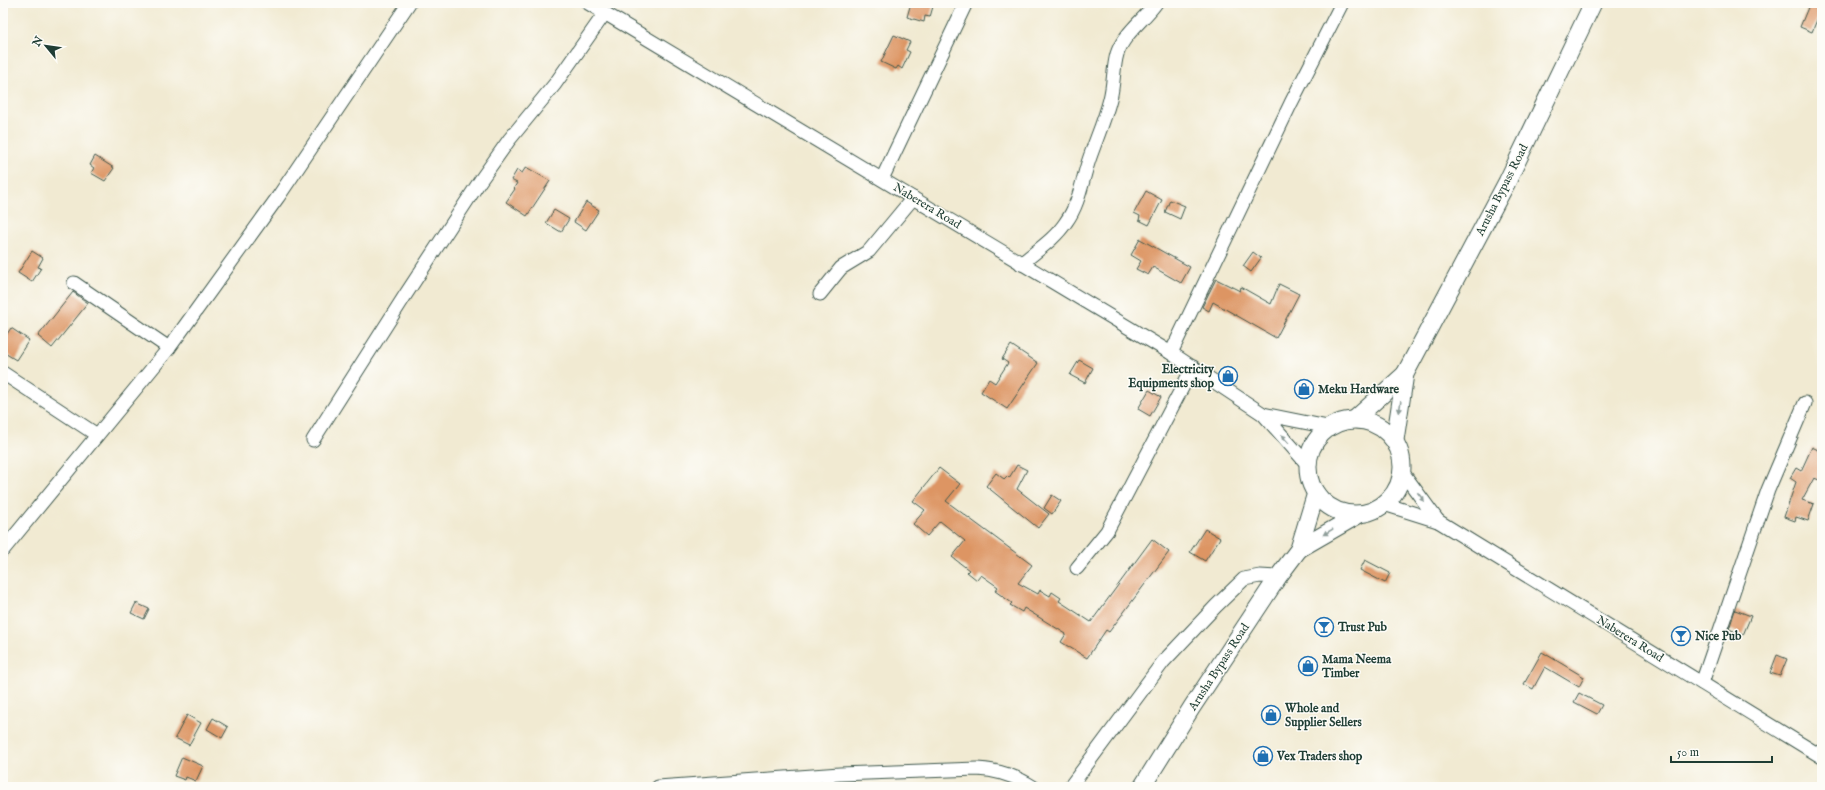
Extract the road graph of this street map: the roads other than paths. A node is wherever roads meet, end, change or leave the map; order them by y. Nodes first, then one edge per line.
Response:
1 (409, 3) edge
2 (588, 3) edge
3 (966, 3) edge
4 (1156, 3) edge
5 (1342, 3) edge
6 (1593, 3) edge
7 (605, 13) junction
8 (882, 179) junction
9 (913, 198) junction
10 (1021, 264) junction
11 (74, 283) dead end
12 (820, 294) dead end
13 (169, 348) junction
14 (1170, 353) junction
15 (1192, 367) junction
16 (3, 373) edge
17 (1405, 374) junction
18 (1805, 403) dead end
19 (1263, 414) junction
20 (1355, 419) junction
21 (1328, 427) junction
22 (97, 435) junction
23 (313, 440) dead end
24 (1396, 440) junction
25 (1308, 465) junction
26 (1403, 473) junction
27 (1316, 494) junction
28 (1384, 504) junction
29 (1358, 514) junction
30 (1438, 521) junction
31 (5, 545) edge
32 (1300, 549) junction
33 (1077, 568) dead end
34 (1278, 577) junction
35 (1702, 683) junction
36 (1822, 757) edge
37 (658, 787) edge
38 (1033, 787) edge
39 (1070, 787) edge
40 (1142, 787) edge

1 - 13 street
2 - 7 street, Naberera Road
3 - 8 street
4 - 10 street
5 - 14 street
6 - 17 main road, Arusha Bypass Road
7 - 8 street, Naberera Road
7 - 23 street
8 - 9 street, Naberera Road
9 - 10 street, Naberera Road
9 - 12 street
10 - 14 street, Naberera Road
11 - 13 street
13 - 22 street
14 - 15 street, Naberera Road
15 - 19 street, Naberera Road
15 - 33 street
16 - 22 street
17 - 20 main road, Arusha Bypass Road
17 -> 24 main road, Arusha Bypass Road
18 - 35 street
19 - 21 street, Naberera Road
25 -> 19 street, Naberera Road
20 - 21 main road, Arusha Bypass Road
20 - 24 main road, Arusha Bypass Road
21 - 25 main road, Arusha Bypass Road
22 - 31 street
24 - 26 main road, Arusha Bypass Road
25 - 27 main road, Arusha Bypass Road
26 - 28 main road, Arusha Bypass Road
26 -> 30 street, Naberera Road
27 - 29 main road, Arusha Bypass Road
27 - 32 main road, Arusha Bypass Road
28 - 29 main road, Arusha Bypass Road
28 - 30 street, Naberera Road
29 -> 32 main road, Arusha Bypass Road
30 - 35 street, Naberera Road
32 - 34 main road, Arusha Bypass Road
34 - 39 street
34 - 40 main road, Arusha Bypass Road
35 - 36 street, Naberera Road
37 - 38 street

